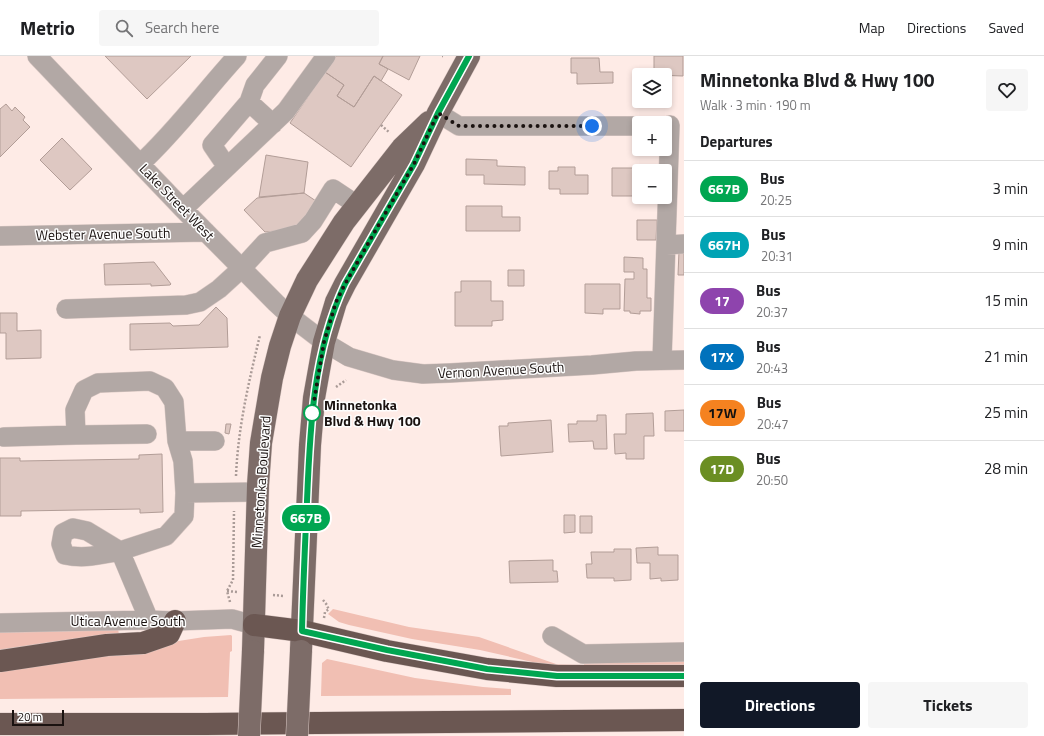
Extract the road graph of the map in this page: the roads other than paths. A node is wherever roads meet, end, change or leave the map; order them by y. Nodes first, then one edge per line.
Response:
1 (37, 56) edge
2 (237, 56) edge
3 (278, 56) edge
4 (326, 56) edge
5 (469, 56) edge
6 (249, 102) junction
7 (438, 113) junction
8 (273, 124) junction
9 (673, 125) edge
10 (632, 126) edge
11 (140, 164) junction
12 (227, 167) junction
13 (357, 205) junction
14 (183, 209) junction
15 (206, 232) junction
16 (0, 236) edge
17 (675, 244) edge
18 (242, 268) junction
19 (66, 309) dead end
20 (290, 316) junction
21 (324, 342) junction
22 (662, 360) junction
23 (684, 360) edge
24 (147, 434) dead end
25 (76, 435) junction
26 (4, 437) dead end
27 (177, 441) junction
28 (215, 441) dead end
29 (259, 492) junction
30 (185, 493) junction
31 (149, 620) junction
32 (1, 621) edge
33 (175, 621) junction
34 (254, 625) junction
35 (552, 636) dead end
36 (301, 641) junction
37 (684, 652) edge
38 (0, 661) edge
39 (684, 676) edge
40 (684, 720) edge
41 (0, 724) edge
42 (249, 736) edge
43 (296, 736) edge

1 - 11 street, Lake Street West
2 - 11 street
3 - 6 street
4 - 8 street
5 - 7 main road, Minnetonka Boulevard
6 - 8 street
6 - 12 street
7 - 10 street
7 - 13 main road, Minnetonka Boulevard
7 - 21 main road, Minnetonka Boulevard
8 - 12 street
9 - 17 street
11 - 14 street, Lake Street West
12 - 14 street
13 - 18 street
13 - 20 main road, Minnetonka Boulevard
14 - 15 street, Lake Street West
15 - 16 street, Webster Avenue South
15 - 18 street, Lake Street West
17 - 22 street
18 - 19 street
18 - 20 street, Lake Street West
20 - 21 street, Lake Street West
20 - 29 main road, Minnetonka Boulevard
21 - 22 street, Vernon Avenue South
21 - 36 main road, Minnetonka Boulevard
22 - 23 street, Vernon Avenue South
24 - 25 street
25 - 26 street
25 - 27 street
27 - 28 street
27 - 30 street
29 - 30 street
29 - 34 main road, Minnetonka Boulevard
30 - 31 street
31 - 32 street, Utica Avenue South
31 - 33 street, Utica Avenue South
33 - 34 street, Utica Avenue South
33 - 38 highway
34 - 36 highway
34 - 42 main road, Minnetonka Boulevard, bridge
35 - 37 street
36 - 39 highway
36 - 43 main road, Minnetonka Boulevard, bridge
40 - 41 highway

